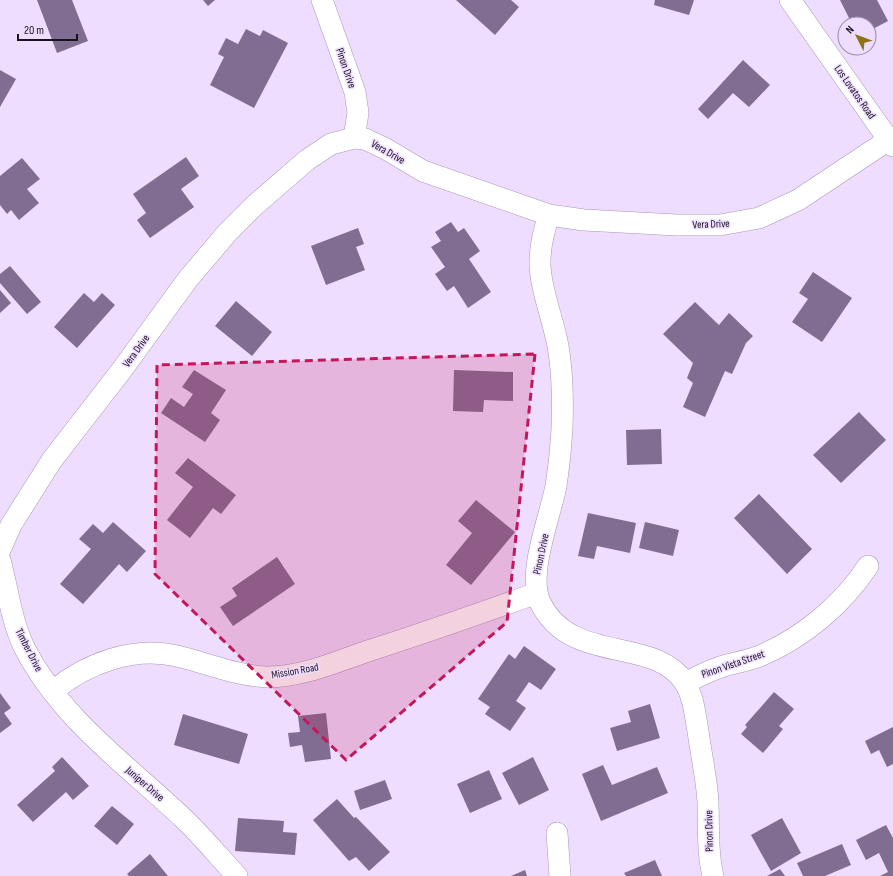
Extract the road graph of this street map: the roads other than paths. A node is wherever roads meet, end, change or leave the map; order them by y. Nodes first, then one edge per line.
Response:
1 (322, 0) edge
2 (790, 0) edge
3 (354, 138) junction
4 (892, 141) edge
5 (549, 214) junction
6 (0, 550) edge
7 (0, 560) edge
8 (868, 566) dead end
9 (537, 593) junction
10 (685, 683) junction
11 (53, 692) junction
12 (557, 833) dead end
13 (237, 876) edge
14 (560, 876) edge
15 (713, 876) edge

1 - 3 street, Pinon Drive
2 - 4 street, Los Lovatos Road
3 - 5 street, Vera Drive
3 - 6 street, Vera Drive
4 - 5 street, Vera Drive
5 - 9 street, Pinon Drive
7 - 11 street, Timber Drive
8 - 10 street, Pinon Vista Street
9 - 10 street, Pinon Drive
9 - 11 street, Mission Road
10 - 15 street, Pinon Drive
11 - 13 street, Juniper Drive
12 - 14 street

